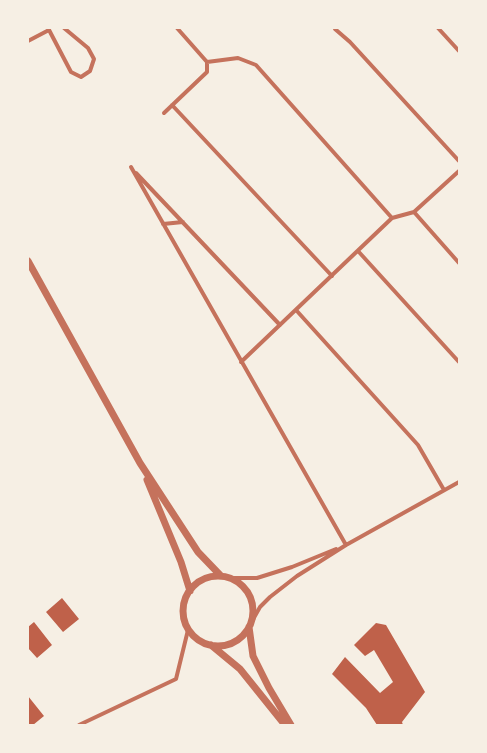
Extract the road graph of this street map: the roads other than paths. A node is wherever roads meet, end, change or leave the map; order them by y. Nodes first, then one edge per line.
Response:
1 (64, 28) edge
2 (177, 28) edge
3 (335, 28) edge
4 (438, 28) edge
5 (48, 29) edge
6 (28, 41) edge
7 (459, 51) edge
8 (207, 62) junction
9 (172, 105) junction
10 (164, 113) dead end
11 (459, 161) edge
12 (459, 170) edge
13 (414, 212) junction
14 (392, 218) junction
15 (183, 222) junction
16 (163, 224) junction
17 (358, 251) junction
18 (458, 260) edge
19 (28, 261) edge
20 (332, 276) junction
21 (296, 310) junction
22 (280, 325) junction
23 (241, 362) junction
24 (459, 362) edge
25 (140, 463) junction
26 (459, 482) edge
27 (444, 490) junction
28 (346, 545) junction
29 (222, 576) junction
30 (230, 578) junction
31 (190, 591) junction
32 (250, 625) junction
33 (188, 630) junction
34 (211, 645) junction
35 (79, 725) edge
36 (285, 725) edge
37 (291, 725) edge

1 - 5 street
2 - 8 street
3 - 11 street
4 - 7 street
5 - 6 street
8 - 9 street
8 - 14 street
9 - 10 street
9 - 20 street
12 - 13 street
13 - 14 street
13 - 18 street
14 - 17 street
15 - 16 street
15 - 16 street
15 - 22 street
16 - 23 street
17 - 20 street
17 - 24 street
19 - 25 street
20 - 21 street
21 - 22 street
21 - 27 street
22 - 23 street
23 - 28 street
25 - 29 street
25 - 31 street
26 - 27 street
27 - 28 street
28 - 30 street
28 - 32 street
29 - 30 street
29 - 31 street
30 - 32 street
31 - 33 street
32 - 34 street
32 - 37 street
33 - 34 street
33 - 35 street
34 - 36 street

